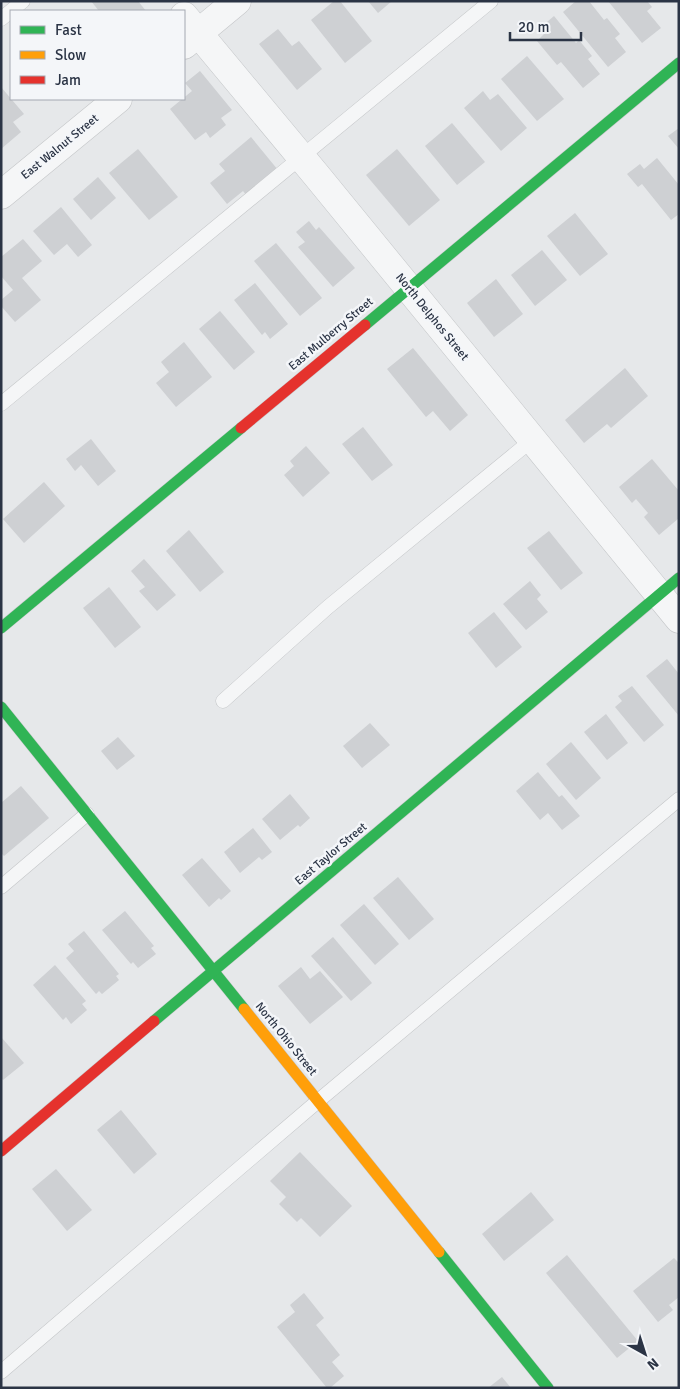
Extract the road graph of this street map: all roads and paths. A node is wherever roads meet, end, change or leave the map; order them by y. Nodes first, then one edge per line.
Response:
1 (23, 1) edge
2 (237, 1) edge
3 (491, 1) edge
4 (12, 10) edge
5 (189, 31) edge
6 (679, 63) edge
7 (117, 100) edge
8 (302, 158) junction
9 (1, 195) edge
10 (408, 288) junction
11 (1, 404) edge
12 (532, 440) junction
13 (669, 586) edge
14 (679, 619) edge
15 (1, 628) edge
16 (223, 701) dead end
17 (1, 707) edge
18 (679, 799) edge
19 (88, 814) junction
20 (1, 887) edge
21 (214, 971) junction
22 (318, 1101) junction
23 (1, 1150) edge
24 (1, 1372) edge
25 (548, 1388) edge

1 - 4 lane
2 - 5 street
3 - 8 lane
5 - 8 street, North Delphos Street
6 - 10 street, East Mulberry Street
7 - 9 street, East Walnut Street
8 - 10 street, North Delphos Street
8 - 11 lane
10 - 12 street, North Delphos Street
10 - 15 street, East Mulberry Street
12 - 13 street, North Delphos Street
12 - 16 lane
13 - 14 street, North Delphos Street
13 - 21 street, East Taylor Street
17 - 19 street, North Ohio Street
18 - 22 lane
19 - 20 lane
19 - 21 street, North Ohio Street
21 - 22 street, North Ohio Street
21 - 23 street, East Taylor Street
22 - 24 lane
22 - 25 street, North Ohio Street

